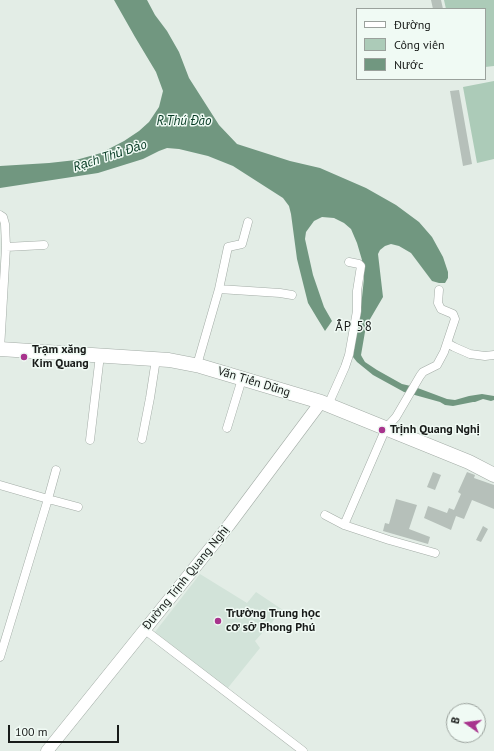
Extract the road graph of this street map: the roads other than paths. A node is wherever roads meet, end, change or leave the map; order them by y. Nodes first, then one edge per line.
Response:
1 (0, 215) edge
2 (248, 222) dead end
3 (44, 245) dead end
4 (6, 247) junction
5 (349, 262) dead end
6 (219, 289) junction
7 (439, 290) dead end
8 (292, 295) dead end
9 (447, 343) junction
10 (0, 349) edge
11 (100, 355) junction
12 (494, 355) edge
13 (156, 359) junction
14 (197, 365) junction
15 (242, 379) junction
16 (324, 404) junction
17 (227, 428) dead end
18 (386, 428) junction
19 (142, 439) dead end
20 (90, 440) dead end
21 (56, 470) dead end
22 (494, 475) edge
23 (0, 485) edge
24 (48, 499) junction
25 (78, 508) dead end
26 (325, 515) dead end
27 (344, 524) junction
28 (435, 553) dead end
29 (145, 630) junction
30 (2, 640) edge
31 (0, 657) edge
32 (49, 750) edge
33 (303, 751) edge

1 - 4 street
2 - 6 street
3 - 4 street
4 - 10 street
5 - 16 street
6 - 8 street
6 - 14 street
7 - 9 street
9 - 12 street
9 - 18 street
10 - 11 highway, Văn Tiến Dũng
11 - 13 highway, Văn Tiến Dũng
11 - 20 street
13 - 14 highway, Văn Tiến Dũng
13 - 19 street
14 - 15 highway, Văn Tiến Dũng
15 - 16 highway, Văn Tiến Dũng
15 - 17 street
16 - 18 highway, Văn Tiến Dũng
16 - 29 main road, Đường Trịnh Quang Nghị
18 - 22 highway, Văn Tiến Dũng
18 - 27 street
21 - 24 street
23 - 24 street
24 - 25 street
24 - 30 street
26 - 27 street
27 - 28 street
29 - 32 main road, Đường Trịnh Quang Nghị
29 - 33 street
30 - 31 street

